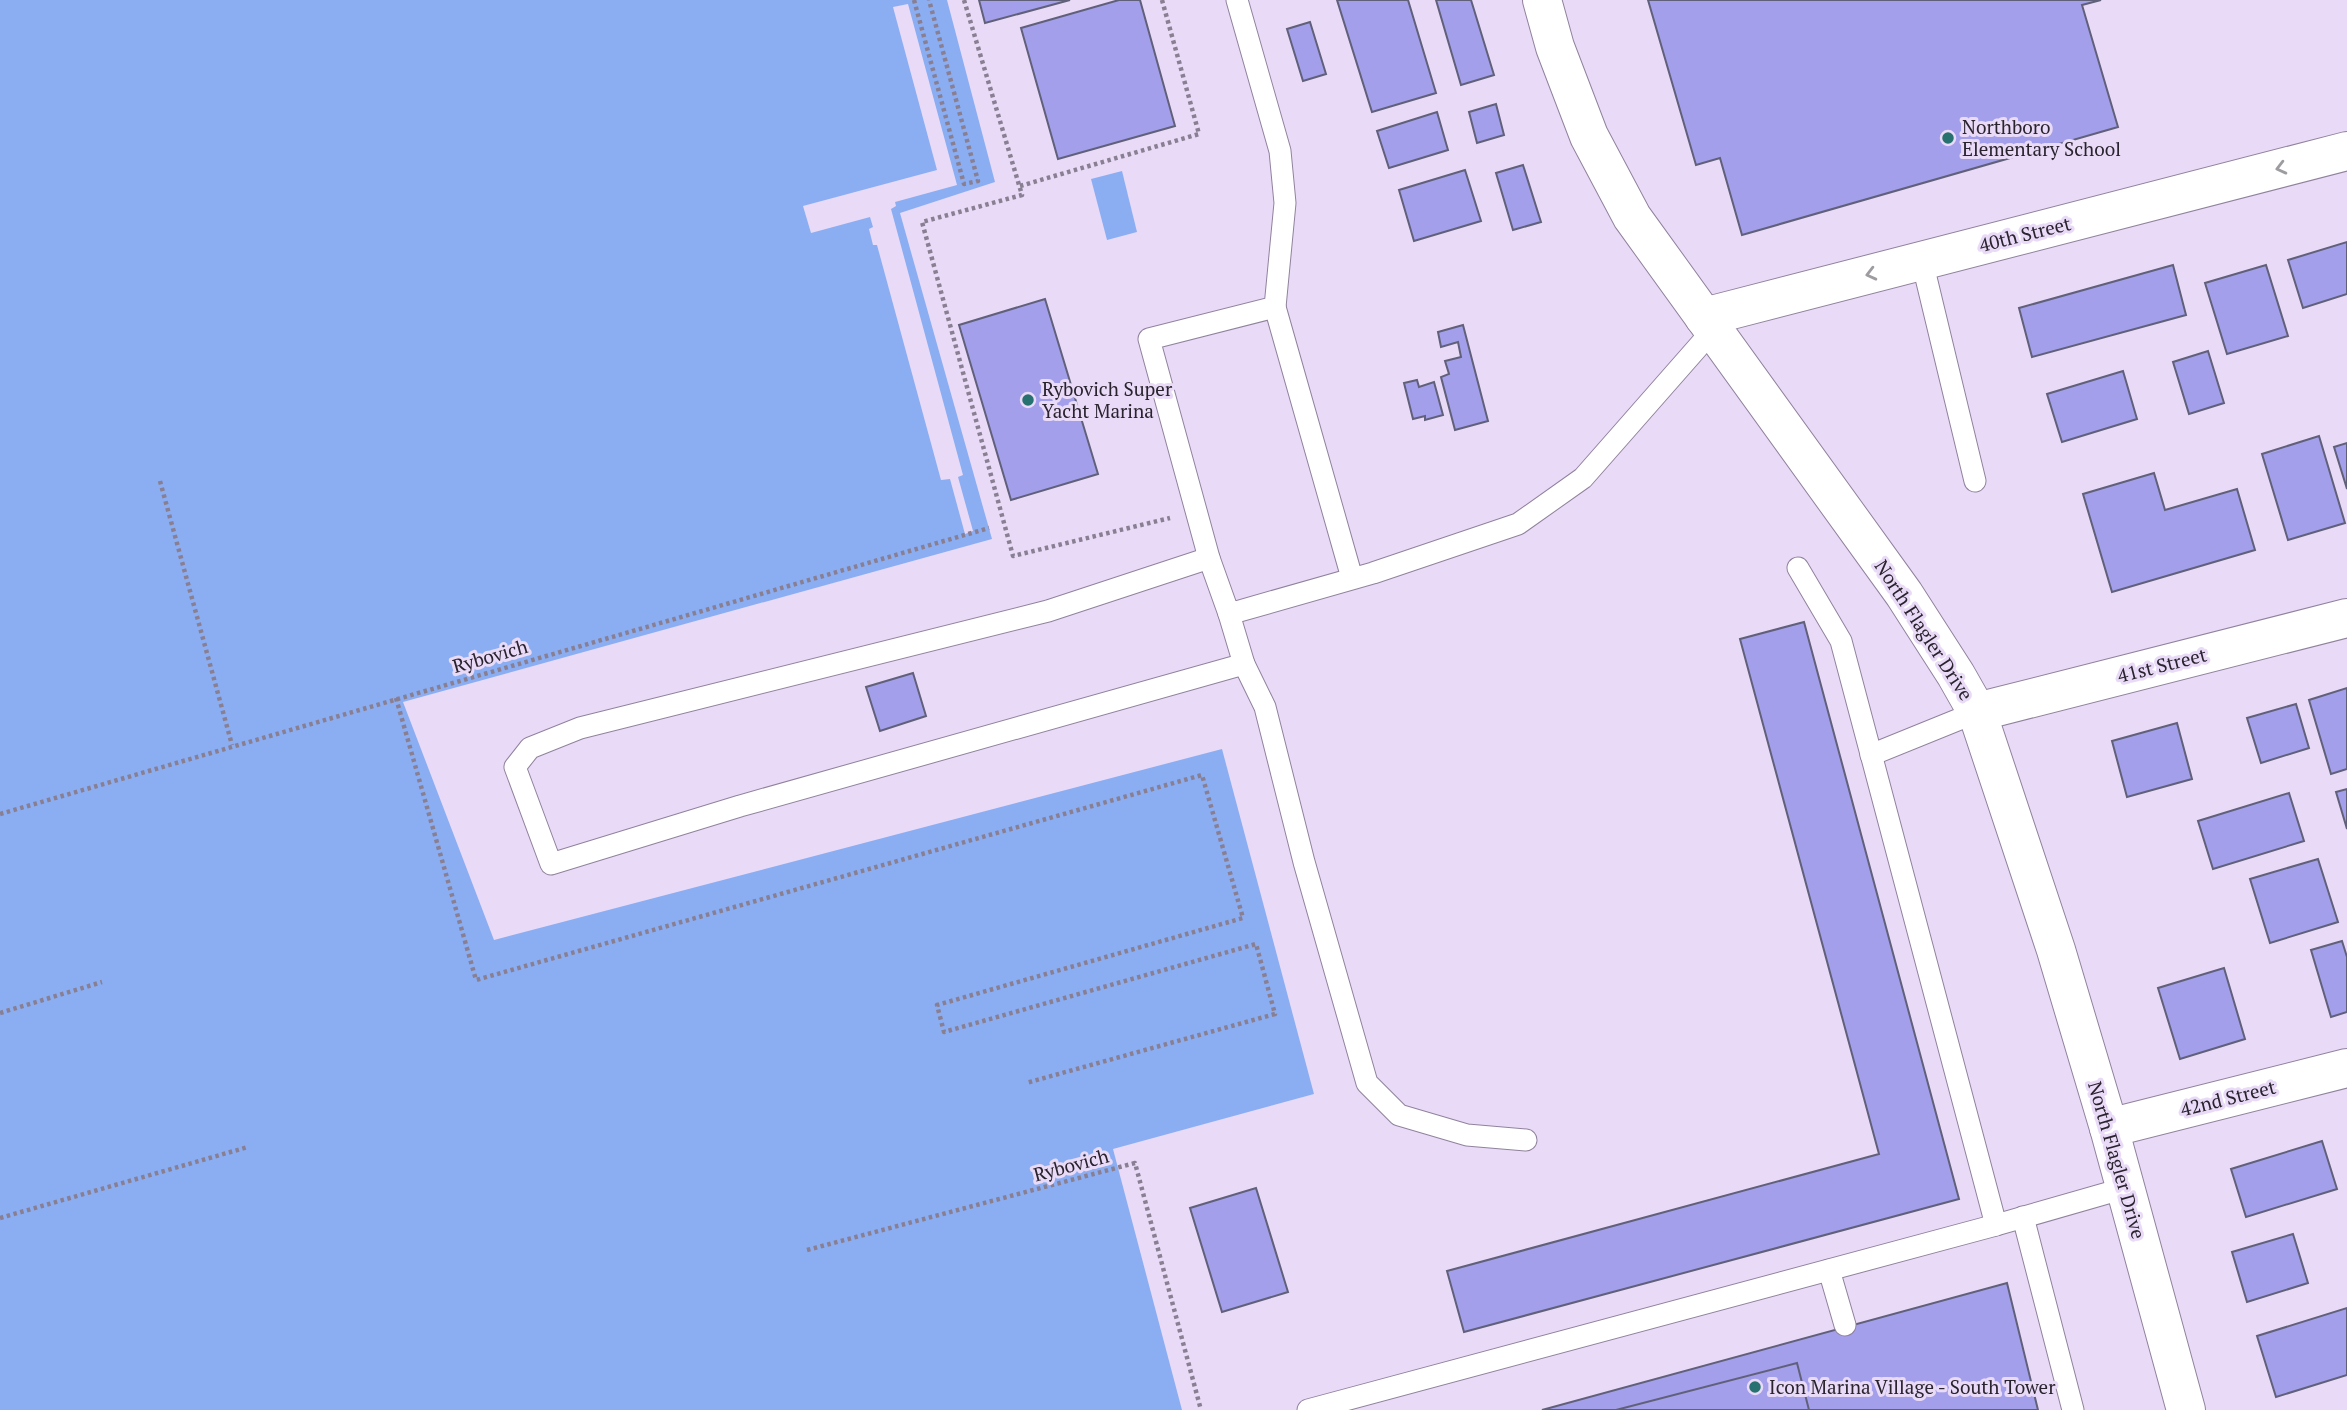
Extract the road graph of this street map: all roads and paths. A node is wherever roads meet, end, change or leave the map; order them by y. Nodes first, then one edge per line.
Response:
1 (914, 0) edge
2 (929, 0) edge
3 (964, 0) edge
4 (1162, 0) edge
5 (1237, 0) edge
6 (1542, 0) edge
7 (2347, 151) edge
8 (1020, 186) junction
9 (1922, 261) junction
10 (1275, 307) junction
11 (1709, 324) junction
12 (160, 481) dead end
13 (1975, 481) dead end
14 (1180, 515) dead end
15 (989, 528) dead end
16 (1209, 558) junction
17 (1798, 568) dead end
18 (1352, 578) junction
19 (1229, 614) junction
20 (2347, 618) edge
21 (1244, 664) junction
22 (396, 698) junction
23 (1977, 712) junction
24 (232, 745) junction
25 (1871, 755) junction
26 (0, 814) edge
27 (103, 982) dead end
28 (0, 1013) edge
29 (2347, 1068) edge
30 (1026, 1083) dead end
31 (2109, 1128) junction
32 (1526, 1140) dead end
33 (248, 1147) dead end
34 (2125, 1188) junction
35 (2023, 1217) junction
36 (0, 1218) edge
37 (1996, 1225) junction
38 (807, 1250) dead end
39 (1829, 1270) junction
40 (1845, 1325) dead end
41 (1201, 1410) edge
42 (1308, 1410) edge
43 (2073, 1410) edge
44 (2186, 1410) edge

1 - 2 path
3 - 8 path
4 - 8 path
5 - 10 lane
6 - 11 street, North Flagler Drive
7 -> 9 street, 40th Street
8 - 14 path
9 -> 11 street, 40th Street
9 - 13 lane
10 - 16 lane
10 - 18 lane
11 - 18 lane
11 - 23 street, North Flagler Drive
12 - 24 path
15 - 22 path, Rybovich
16 - 19 lane
16 - 21 lane
17 - 25 lane
18 - 19 lane
19 - 21 lane
20 - 23 street, 41st Street
21 - 32 lane
22 - 24 path, Rybovich
22 - 30 path
23 - 25 lane
23 - 31 street, North Flagler Drive
24 - 26 path, Rybovich
25 - 37 lane
27 - 28 path
29 - 31 street, 42nd Street
31 - 34 street, North Flagler Drive
33 - 36 path
34 - 35 lane
34 - 44 street, North Flagler Drive
35 - 37 lane
35 - 43 lane
37 - 39 lane
38 - 41 path, Rybovich
39 - 40 lane
39 - 42 lane

